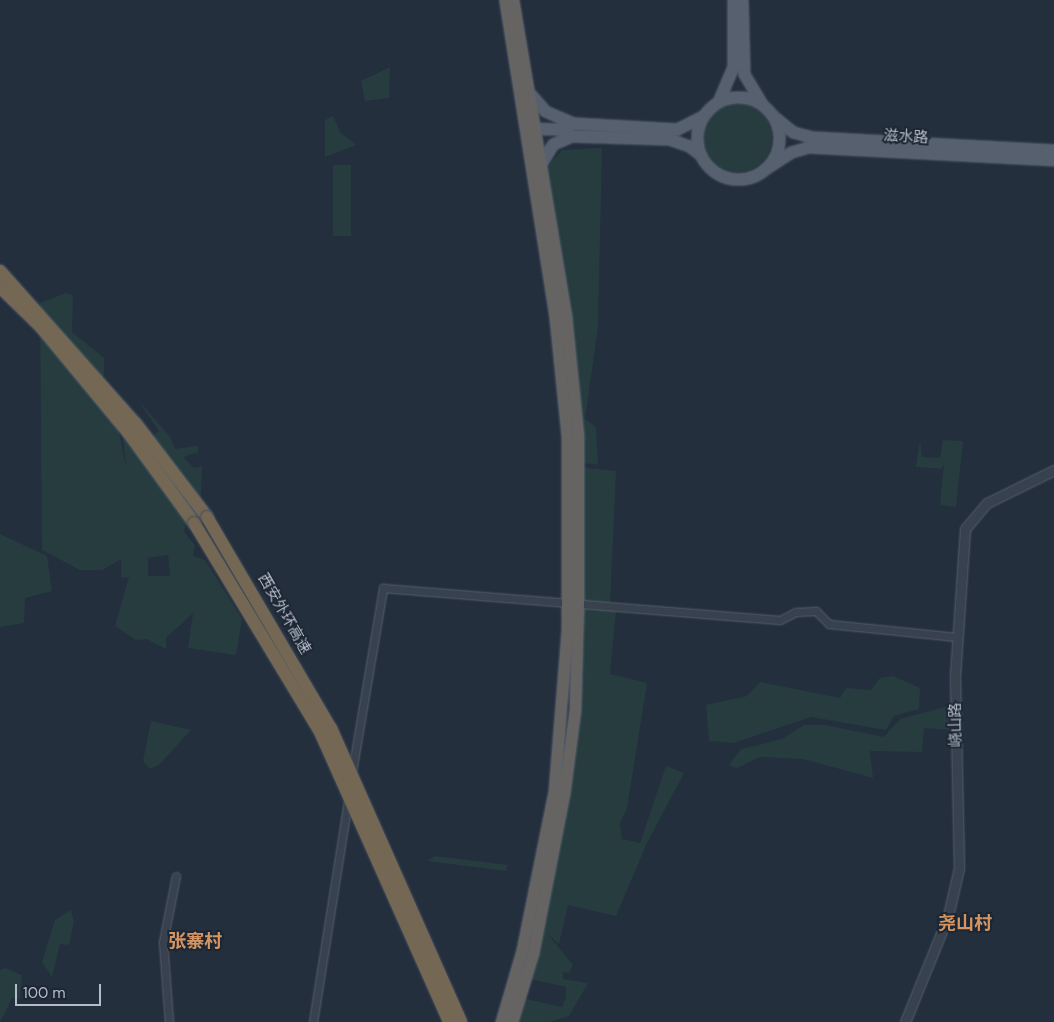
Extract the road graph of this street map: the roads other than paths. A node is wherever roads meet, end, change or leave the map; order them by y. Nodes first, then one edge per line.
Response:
1 (504, 0) edge
2 (513, 0) edge
3 (733, 0) edge
4 (742, 0) edge
5 (526, 89) junction
6 (763, 105) junction
7 (713, 106) junction
8 (772, 115) junction
9 (704, 116) junction
10 (528, 128) junction
11 (569, 129) junction
12 (1054, 150) edge
13 (702, 156) junction
14 (1054, 160) edge
15 (539, 169) junction
16 (762, 170) junction
17 (0, 271) edge
18 (0, 287) edge
19 (1054, 470) edge
20 (573, 603) junction
21 (956, 637) junction
22 (176, 876) dead end
23 (170, 1022) edge
24 (313, 1022) edge
25 (449, 1022) edge
26 (461, 1022) edge
27 (501, 1022) edge
28 (512, 1022) edge
29 (905, 1022) edge

1 - 10 highway
2 - 5 highway
3 - 7 main road
4 - 6 main road
5 - 10 highway
5 - 11 main road
6 - 7 main road
6 - 8 main road
7 - 9 main road
8 - 12 main road, 滋水路
8 - 16 main road
9 - 11 main road
9 - 13 main road
10 - 11 main road
10 - 15 highway
10 - 20 highway
11 - 13 main road
11 - 15 main road
13 - 16 main road
14 - 16 main road, 滋水路
15 - 20 highway
17 - 26 highway, 西安外环高速, bridge
18 - 25 highway, 西安外环高速, bridge
19 - 21 street, 峣山路
20 - 21 street
20 - 24 street
20 - 27 highway
20 - 28 highway
21 - 29 street, 峣山路
22 - 23 street

